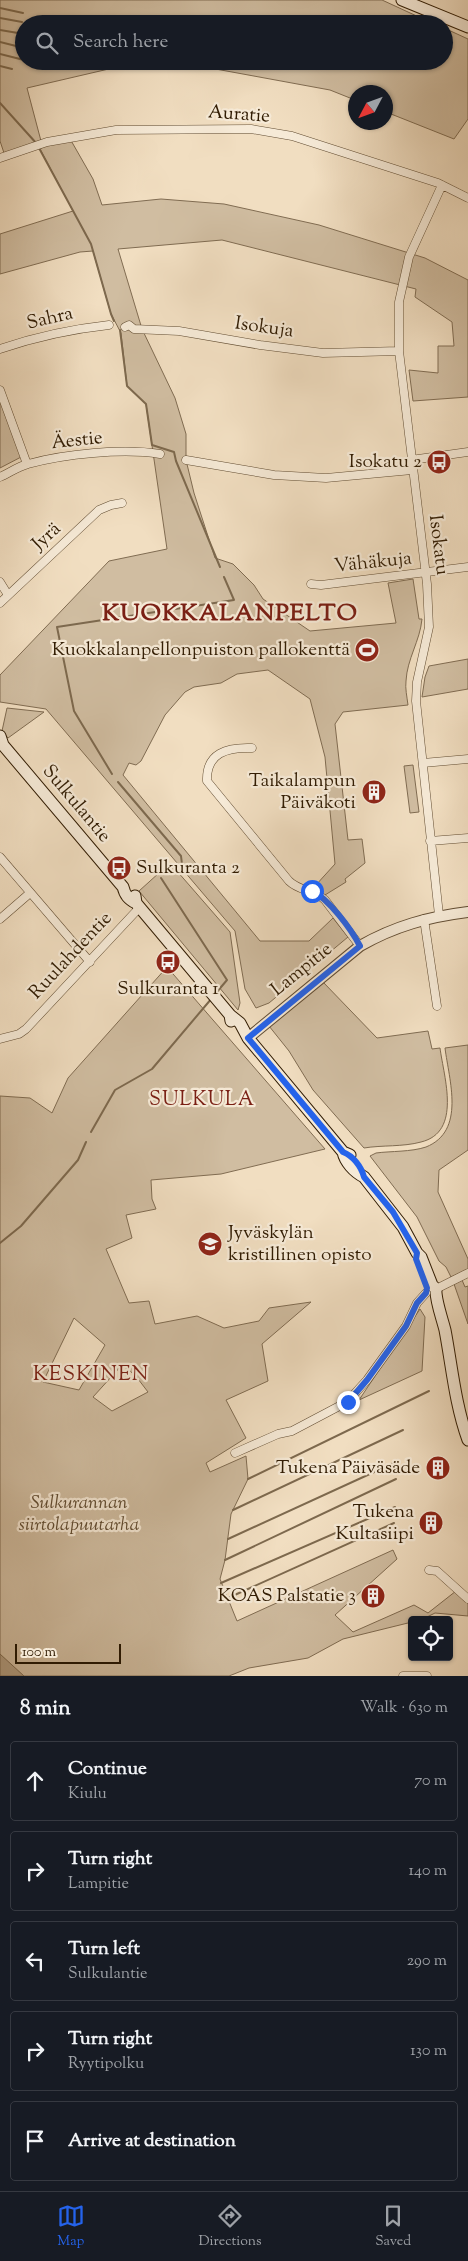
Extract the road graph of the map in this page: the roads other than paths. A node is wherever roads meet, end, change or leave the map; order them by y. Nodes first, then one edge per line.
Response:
1 (402, 0) edge
2 (440, 15) edge
3 (453, 20) edge
4 (468, 26) edge
5 (0, 158) edge
6 (442, 185) junction
7 (468, 198) edge
8 (109, 325) dead end
9 (125, 327) dead end
10 (0, 349) edge
11 (399, 351) junction
12 (0, 390) edge
13 (468, 452) edge
14 (160, 454) dead end
15 (186, 460) dead end
16 (411, 460) junction
17 (27, 464) junction
18 (412, 470) junction
19 (0, 477) edge
20 (122, 503) dead end
21 (468, 568) edge
22 (425, 574) junction
23 (0, 582) edge
24 (311, 584) dead end
25 (8, 596) junction
26 (0, 603) edge
27 (1, 741) edge
28 (252, 748) dead end
29 (468, 758) edge
30 (423, 763) junction
31 (468, 838) edge
32 (430, 842) junction
33 (0, 857) edge
34 (30, 893) junction
35 (138, 905) junction
36 (468, 912) edge
37 (439, 916) junction
38 (0, 919) edge
39 (424, 919) junction
40 (360, 946) junction
41 (90, 962) junction
42 (437, 1006) dead end
43 (247, 1036) junction
44 (0, 1039) edge
45 (468, 1274) edge
46 (431, 1291) junction
47 (468, 1440) edge
48 (235, 1452) dead end
49 (429, 1570) dead end
50 (468, 1598) edge
51 (403, 1676) edge
52 (427, 1676) edge

1 - 2 main road
3 - 4 main road
5 - 6 street, Auratie
6 - 7 street, Auratie
6 - 11 street, Isokatu
8 - 10 street, Sahra
9 - 11 street, Isokuja
11 - 16 street, Isokatu
12 - 17 street
13 - 16 street
14 - 17 street, Äestie
15 - 18 street
16 - 18 street, Isokatu
17 - 19 street, Äestie
18 - 22 street, Isokatu
20 - 25 street, Jyrä
21 - 22 street, Vähäkuja
22 - 24 street, Vähäkuja
22 - 30 street, Isokatu
23 - 25 street
25 - 26 street, Jyrä
27 - 35 main road, Sulkulantie
28 - 40 street
29 - 30 street
30 - 32 street, Isokatu
31 - 32 street
32 - 37 street, Isokatu
33 - 34 street
34 - 38 street
34 - 41 street
35 - 41 street, Ruulahdentie
35 - 43 main road, Sulkulantie
36 - 37 street, Lampitie
37 - 39 street, Lampitie
39 - 40 street, Lampitie
39 - 42 street
40 - 43 street, Lampitie
41 - 44 street, Ruulahdentie
43 - 46 main road, Sulkulantie
45 - 46 street
46 - 47 main road, Sulkulantie
46 - 48 street
49 - 50 street
51 - 52 street

